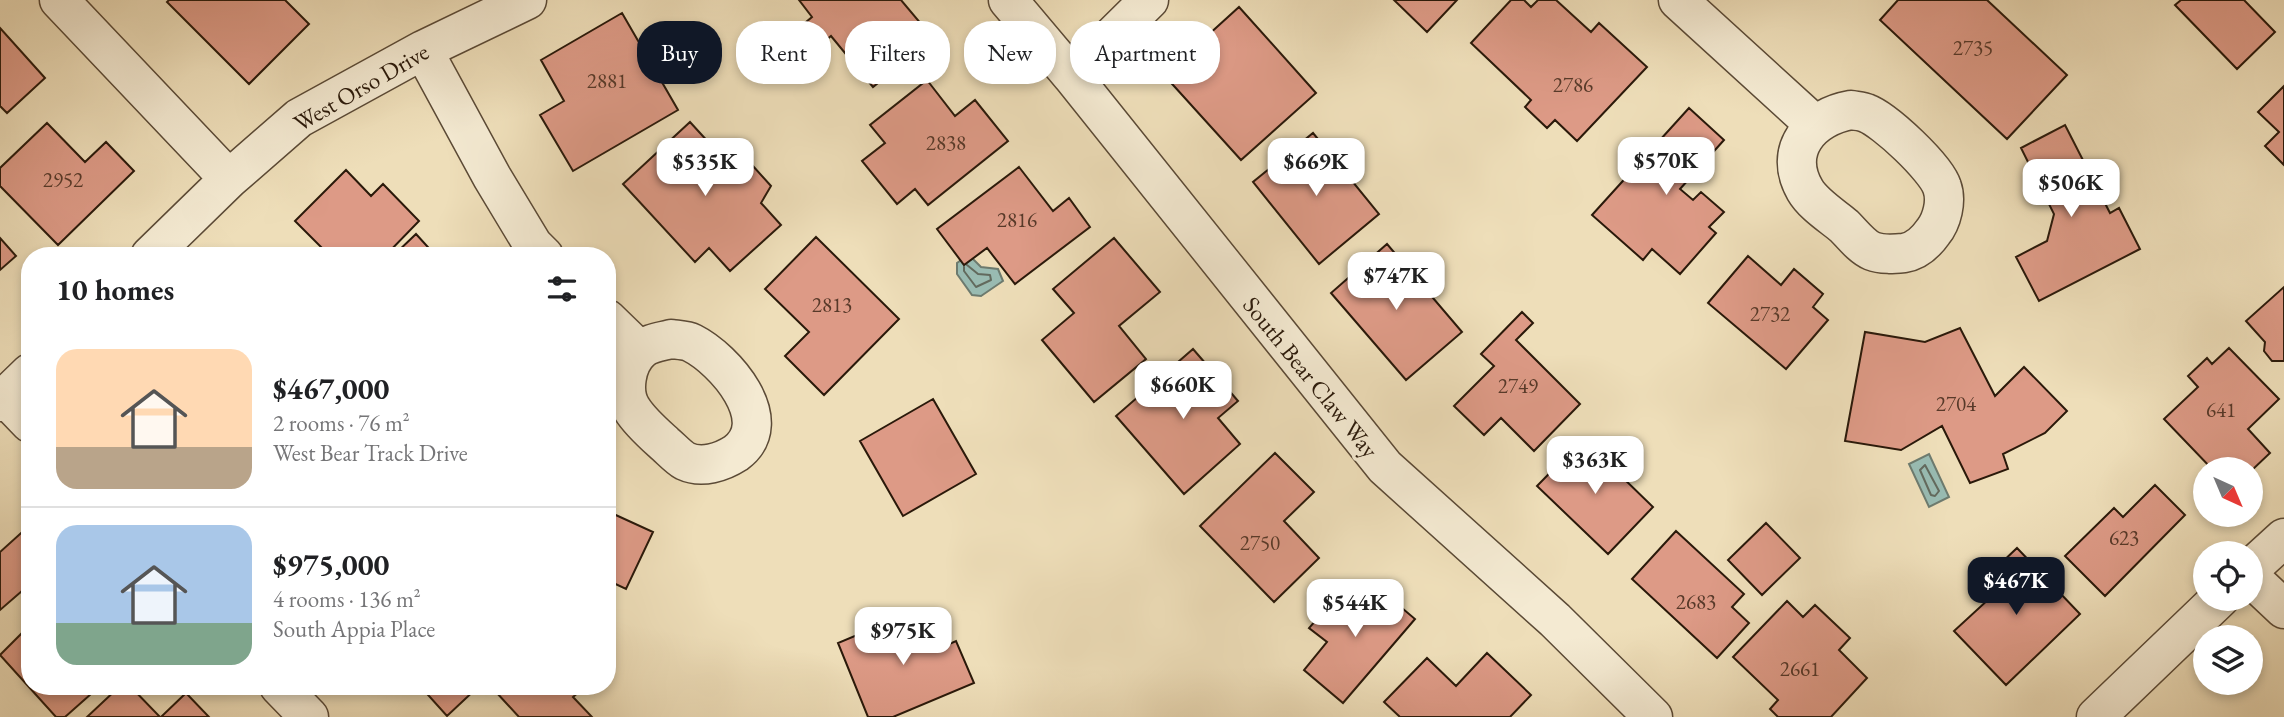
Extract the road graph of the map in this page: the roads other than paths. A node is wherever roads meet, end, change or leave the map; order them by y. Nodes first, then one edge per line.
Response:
1 (59, 0) edge
2 (527, 0) edge
3 (1008, 0) edge
4 (1150, 0) edge
5 (1678, 0) edge
6 (1128, 21) edge
7 (423, 50) junction
8 (1070, 73) edge
9 (1079, 84) edge
10 (1814, 124) dead end
11 (229, 179) junction
12 (159, 247) edge
13 (535, 247) edge
14 (616, 328) edge
15 (640, 351) dead end
16 (2284, 538) edge
17 (2263, 557) edge
18 (2263, 589) edge
19 (2284, 609) edge
20 (2206, 611) edge
21 (288, 695) edge
22 (309, 717) edge
23 (1653, 717) edge
24 (2096, 717) edge

1 - 11 street
2 - 7 street, West Orso Drive
3 - 8 street, South Bear Claw Way
4 - 6 street
5 - 10 street
7 - 11 street, West Orso Drive
7 - 13 street
9 - 23 street, South Bear Claw Way
11 - 12 street, West Orso Drive
14 - 15 street
16 - 17 street
18 - 19 street
20 - 24 street
21 - 22 street

